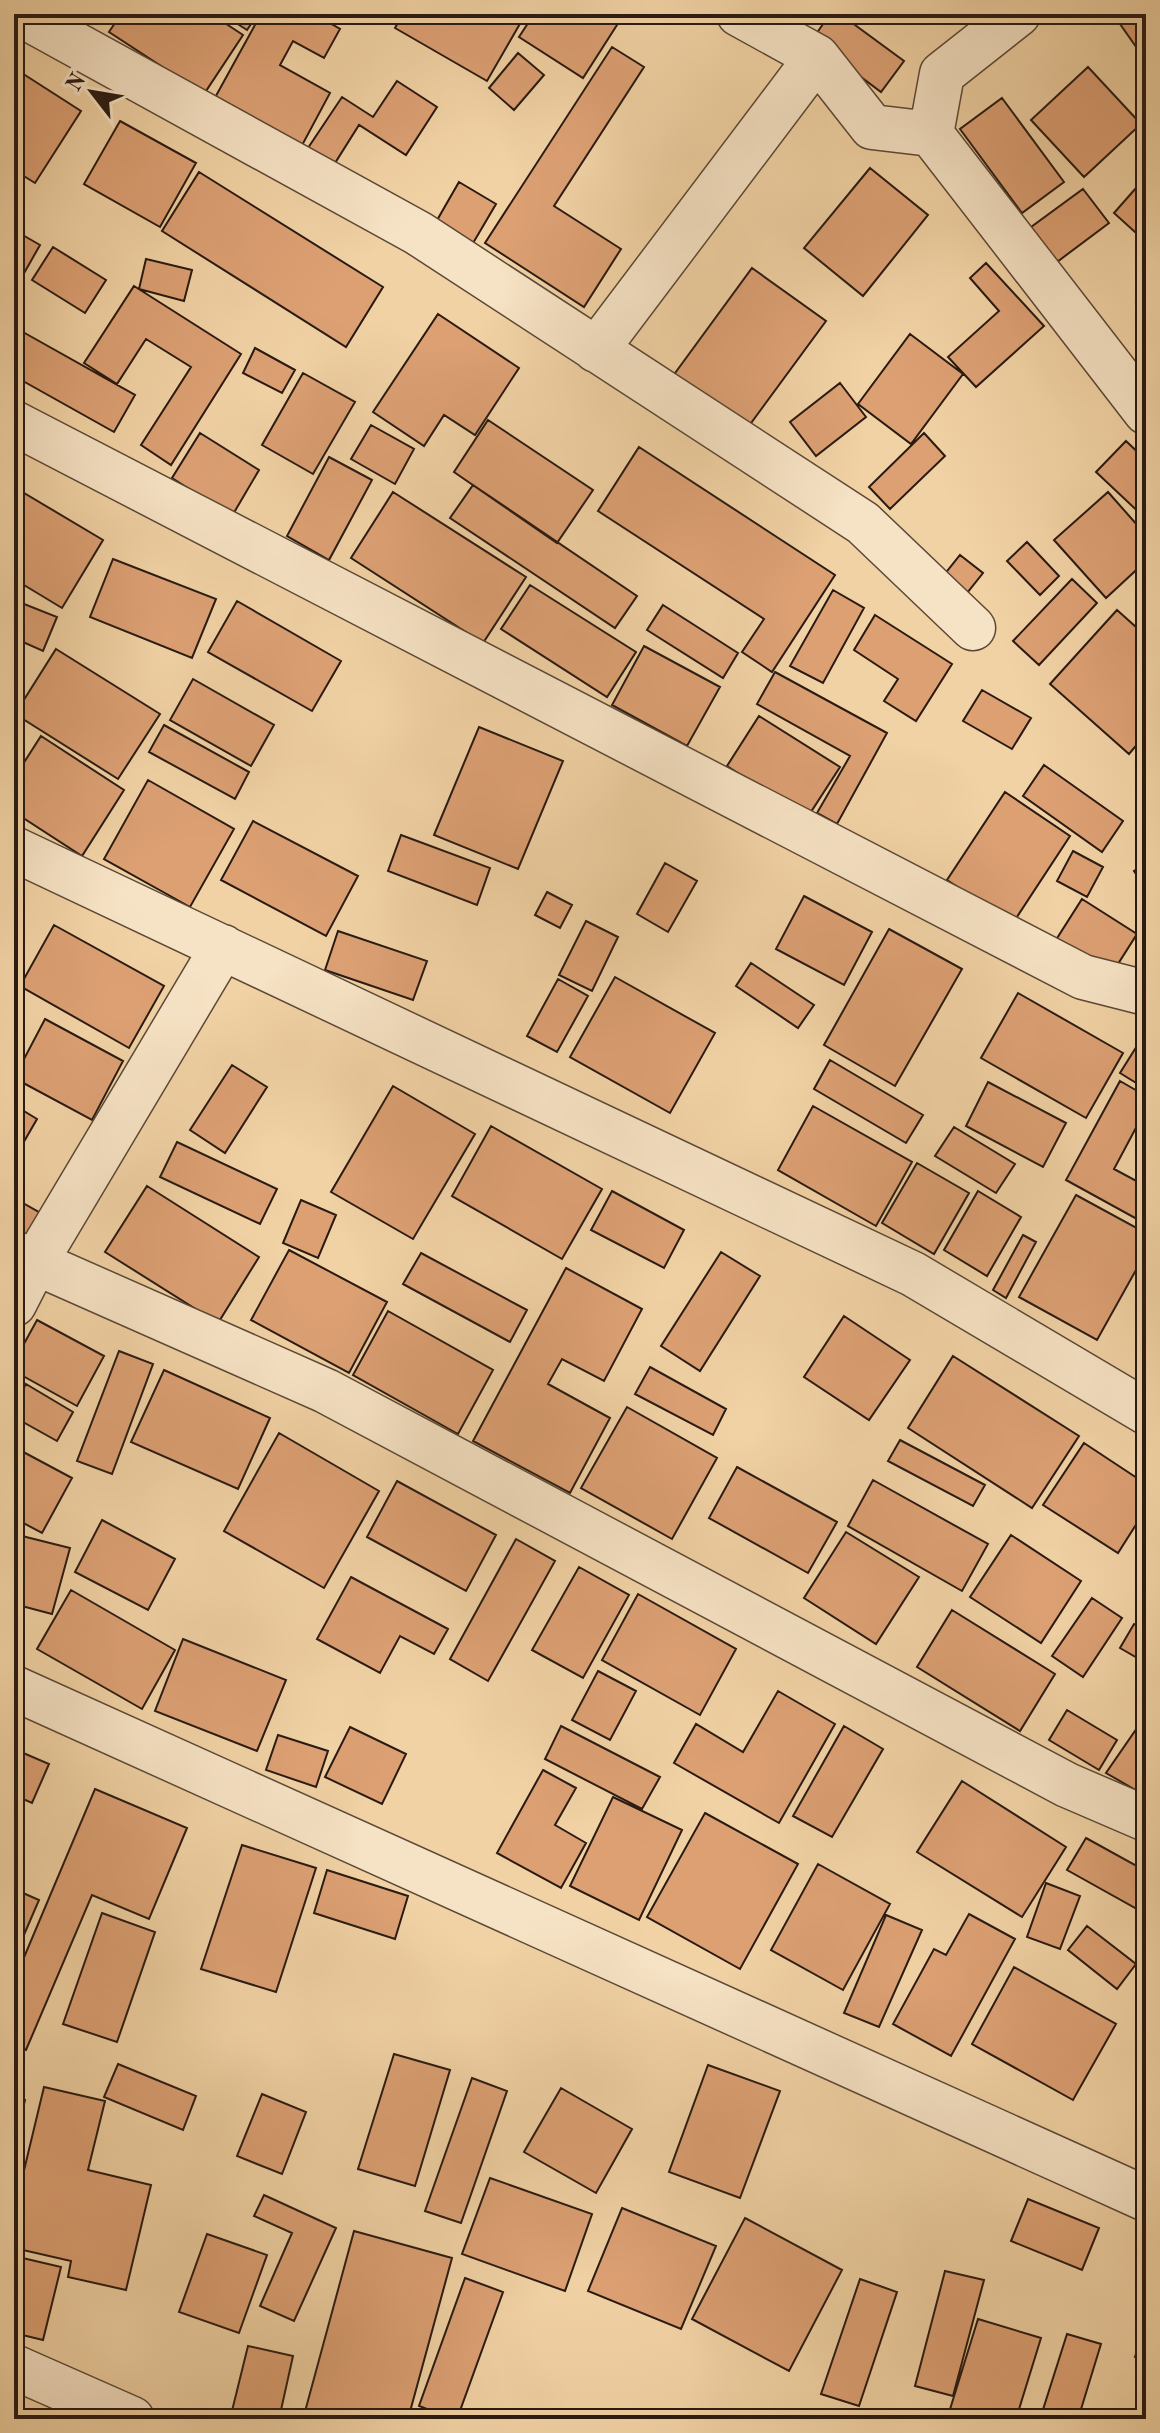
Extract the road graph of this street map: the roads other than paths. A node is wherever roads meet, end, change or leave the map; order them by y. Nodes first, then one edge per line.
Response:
1 (20, 14) edge
2 (739, 14) edge
3 (1018, 14) edge
4 (817, 57) junction
5 (931, 134) junction
6 (596, 350) junction
7 (1146, 412) edge
8 (14, 423) edge
9 (973, 628) dead end
10 (14, 849) edge
11 (223, 947) junction
12 (1146, 993) edge
13 (25, 1257) edge
14 (14, 1304) edge
15 (1146, 1412) edge
16 (14, 1688) edge
17 (1146, 1819) edge
18 (1146, 2199) edge
19 (14, 2367) edge
20 (132, 2419) edge

1 - 6 street
2 - 4 street
3 - 5 street
4 - 5 street
4 - 6 street
5 - 7 street
6 - 9 street
8 - 12 street
10 - 11 street
11 - 13 street
11 - 15 street
13 - 14 street
13 - 17 street
16 - 18 street
19 - 20 street

